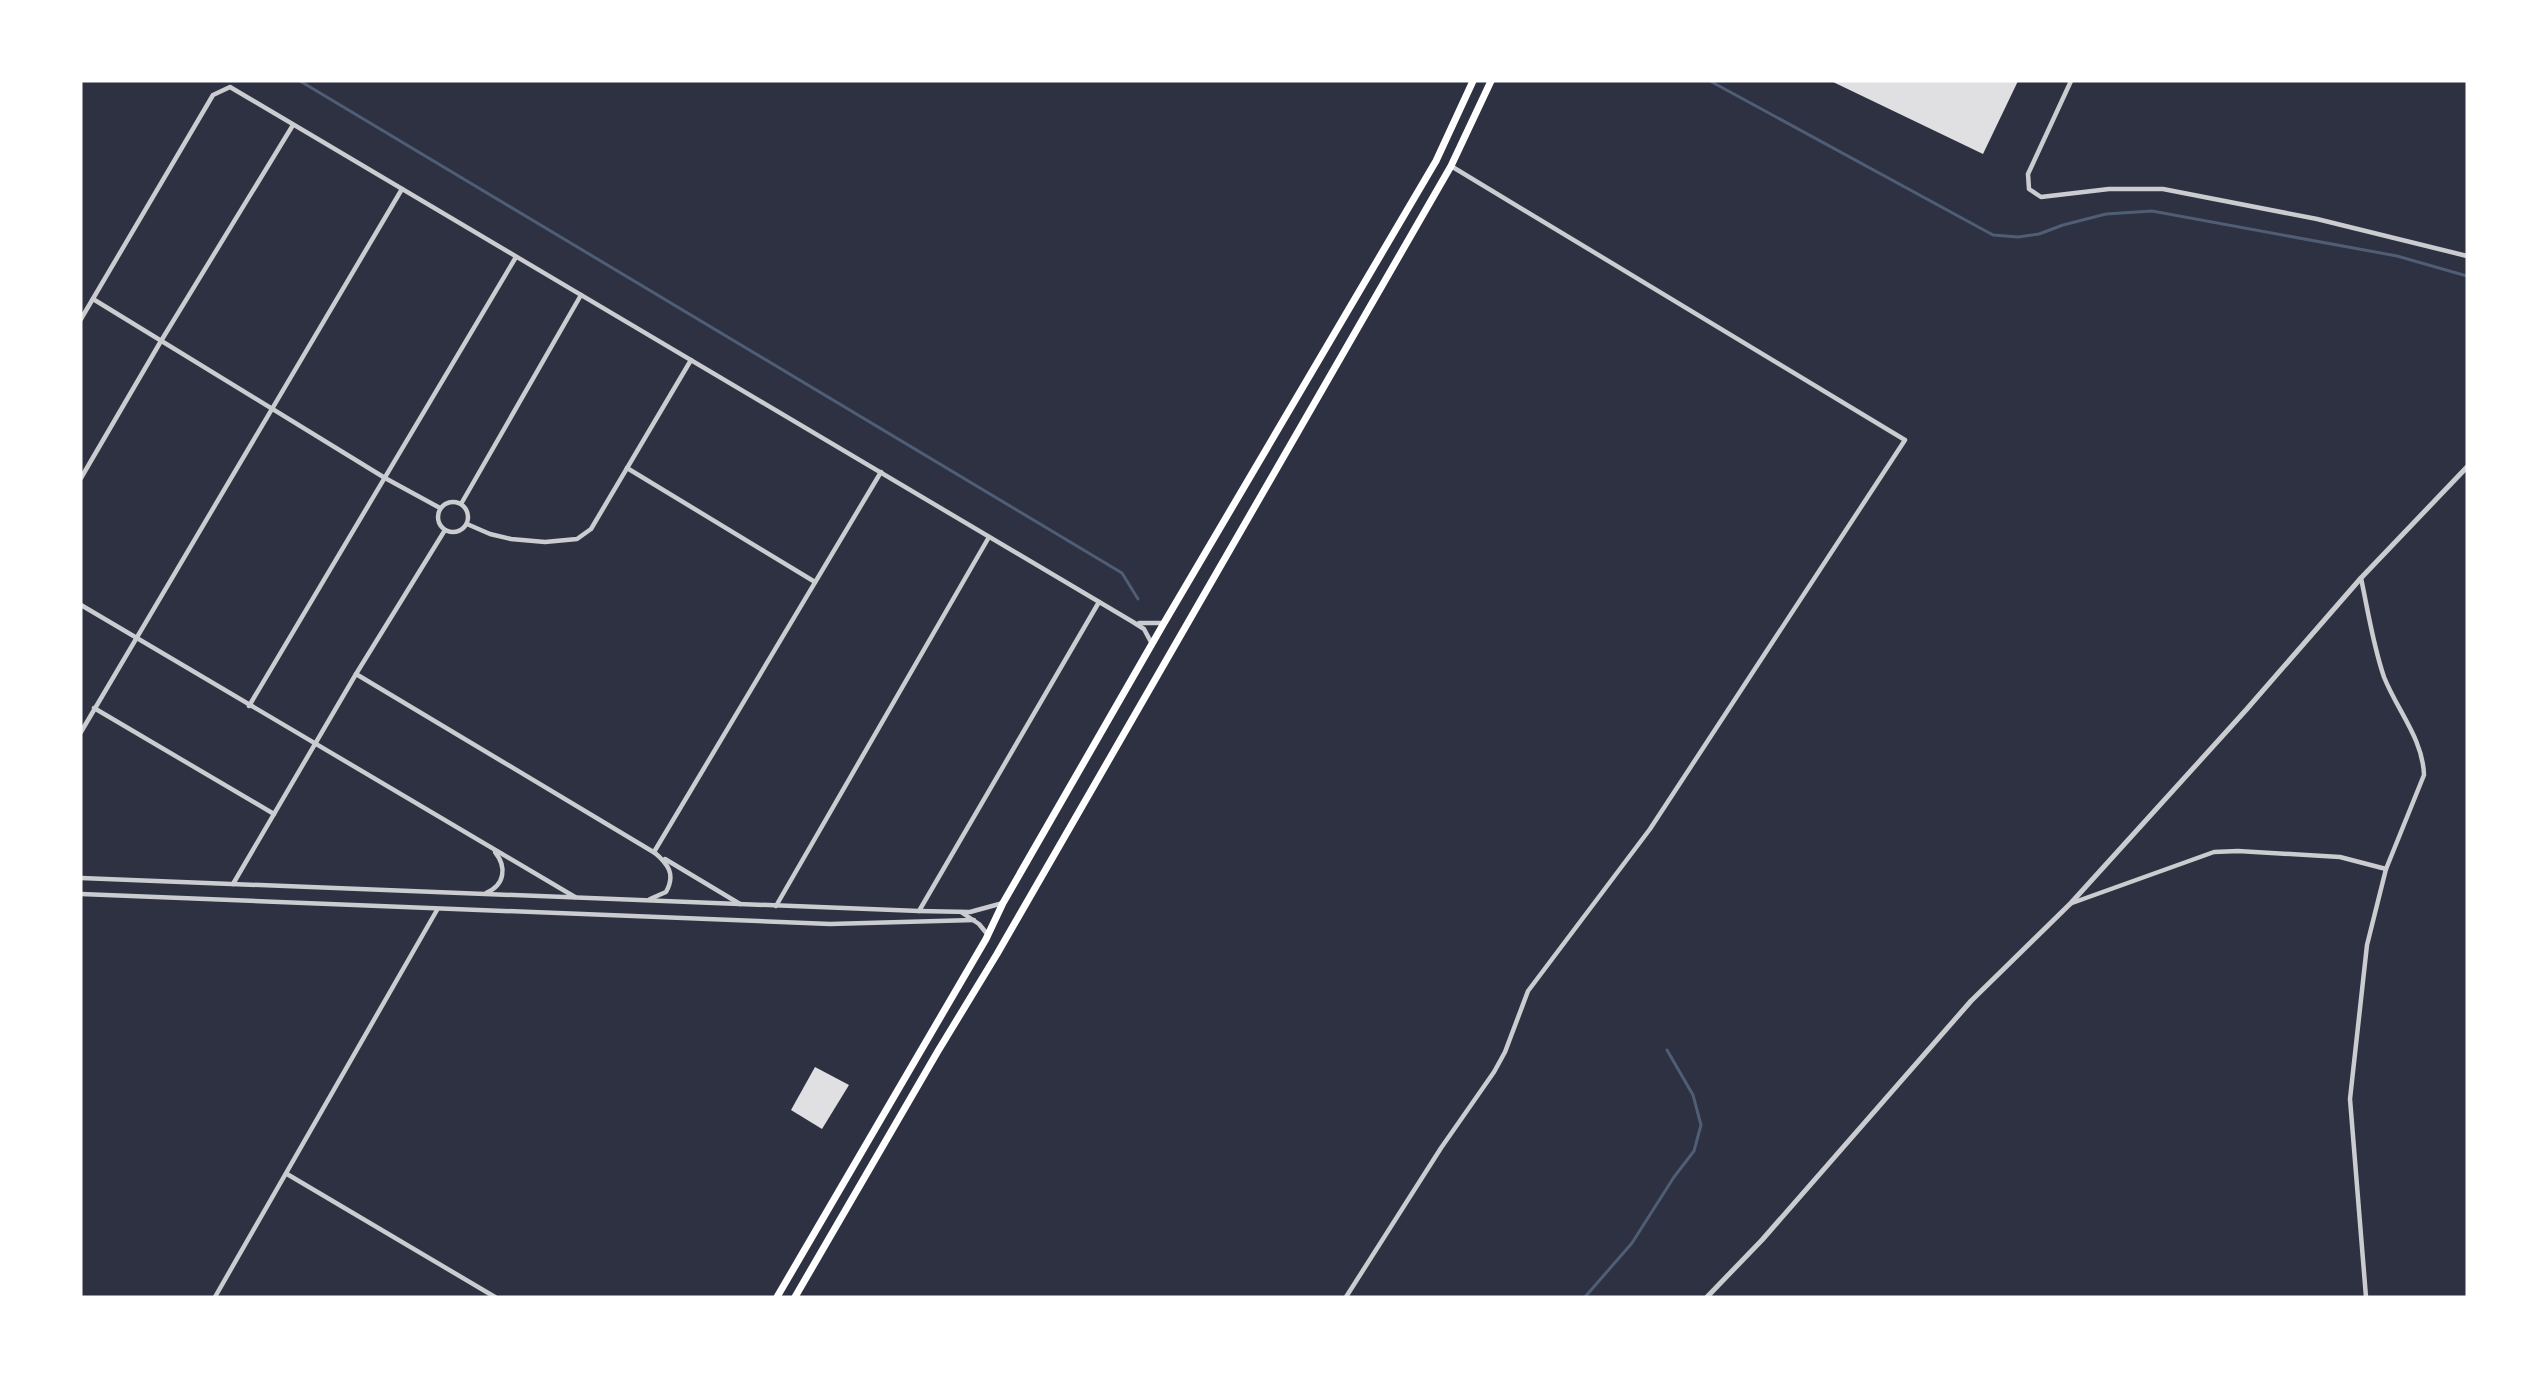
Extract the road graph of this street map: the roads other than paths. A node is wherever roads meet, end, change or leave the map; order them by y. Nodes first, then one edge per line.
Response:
1 (1473, 81) edge
2 (1491, 81) edge
3 (2071, 81) edge
4 (293, 125) junction
5 (1450, 166) junction
6 (402, 189) junction
7 (2467, 256) edge
8 (516, 257) junction
9 (580, 295) junction
10 (93, 299) junction
11 (81, 319) edge
12 (161, 341) junction
13 (691, 360) junction
14 (273, 408) junction
15 (2467, 467) edge
16 (627, 468) junction
17 (881, 472) junction
18 (81, 478) edge
19 (385, 478) junction
20 (461, 504) junction
21 (441, 508) junction
22 (467, 524) junction
23 (445, 530) junction
24 (989, 537) junction
25 (2361, 578) junction
26 (815, 582) junction
27 (1099, 602) junction
28 (81, 605) edge
29 (1133, 622) junction
30 (1164, 623) junction
31 (136, 638) junction
32 (1152, 644) junction
33 (356, 674) junction
34 (249, 706) junction
35 (94, 708) junction
36 (81, 732) edge
37 (315, 744) junction
38 (274, 814) junction
39 (491, 848) junction
40 (654, 852) junction
41 (2386, 869) junction
42 (81, 878) edge
43 (233, 884) junction
44 (81, 894) edge
45 (482, 894) junction
46 (576, 898) junction
47 (643, 900) junction
48 (1003, 903) junction
49 (2071, 903) junction
50 (741, 904) junction
51 (776, 906) junction
52 (437, 910) junction
53 (919, 911) junction
54 (961, 912) junction
55 (974, 920) junction
56 (988, 935) junction
57 (287, 1174) junction
58 (215, 1297) edge
59 (495, 1297) edge
60 (777, 1297) edge
61 (795, 1297) edge
62 (1346, 1297) edge
63 (1707, 1297) edge
64 (2366, 1297) edge

1 - 30 main road
2 - 5 main road
3 - 7 street
4 - 6 street
4 - 10 street
4 - 12 street
5 - 61 main road
5 - 62 street
6 - 8 street
6 - 14 street
8 - 9 street
8 - 19 street
9 - 13 street
9 - 20 street
10 - 11 street
10 - 12 street
12 - 14 street
12 - 18 street
13 - 16 street
13 - 17 street
14 - 19 street
14 - 31 street
15 - 25 street
16 - 22 street
16 - 26 street
17 - 24 street
17 - 26 street
19 - 21 street
19 - 34 street
20 - 21 street
20 - 22 street
21 - 23 street
22 - 23 street
23 - 33 street
24 - 27 street
24 - 51 street
25 - 41 street
25 - 49 street
26 - 40 street
27 - 29 street
27 - 53 street
28 - 31 street
29 - 30 street
29 - 32 street
30 - 32 main road
31 - 34 street
31 - 35 street
32 - 48 main road
33 - 37 street
33 - 40 street
34 - 37 street
35 - 36 street
35 - 38 street
37 - 38 street
37 - 39 street
38 - 43 street
39 - 45 street
39 - 46 street
40 - 47 street
40 - 50 street
41 - 49 street
41 - 64 street
42 - 43 street
43 - 45 street
44 - 52 street
45 - 46 street
46 - 47 street
47 - 50 street
48 - 54 street
48 - 56 main road
49 - 63 street
50 - 51 street
51 - 53 street
52 - 55 street
52 - 57 street
53 - 54 street
54 - 55 street
55 - 56 street
56 - 60 main road
57 - 58 street
57 - 59 street

